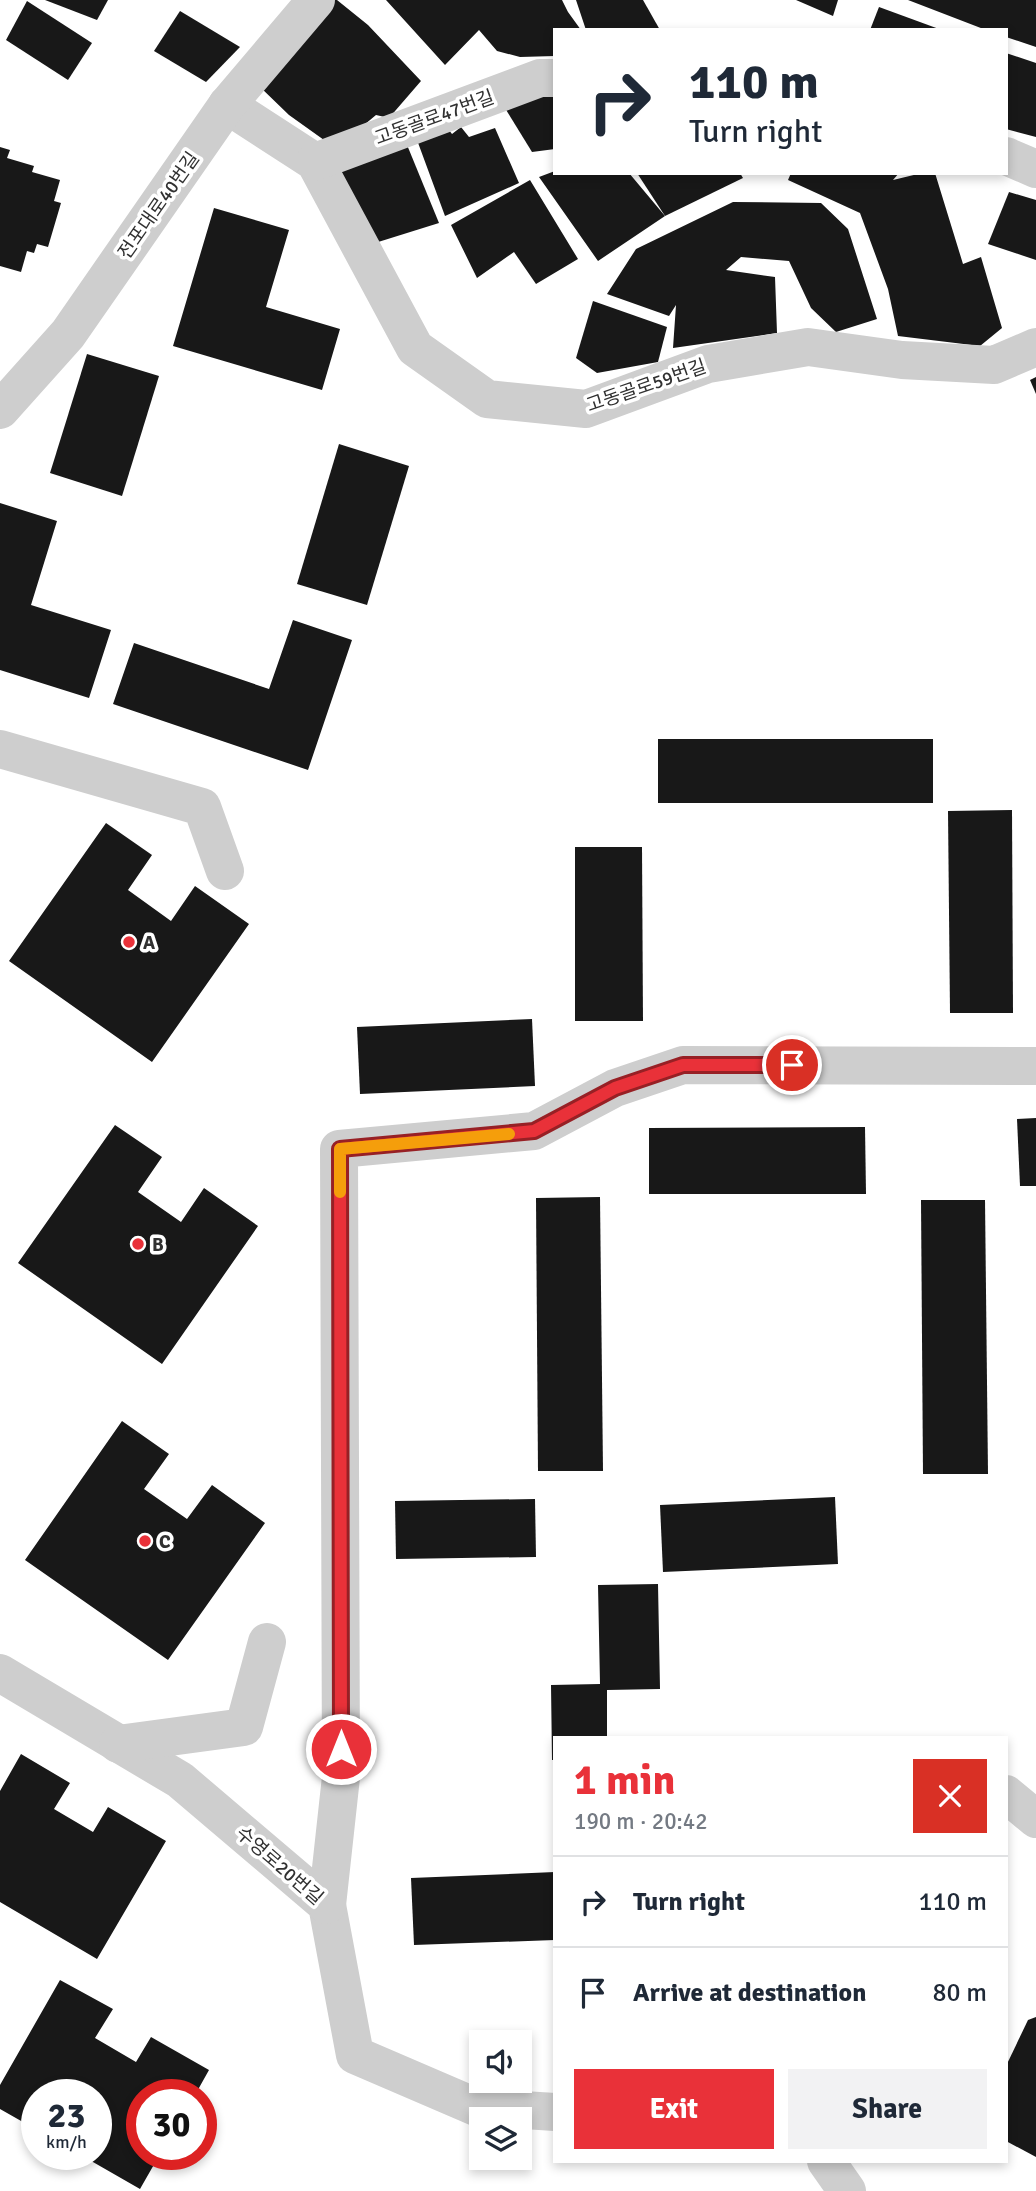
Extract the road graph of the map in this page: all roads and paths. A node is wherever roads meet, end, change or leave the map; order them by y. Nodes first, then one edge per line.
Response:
1 (316, 0) edge
2 (553, 78) edge
3 (227, 104) junction
4 (1008, 157) edge
5 (315, 162) junction
6 (1036, 169) edge
7 (1036, 347) edge
8 (0, 410) edge
9 (0, 749) edge
10 (225, 871) dead end
11 (1036, 1066) edge
12 (267, 1642) dead end
13 (0, 1673) edge
14 (118, 1744) junction
15 (1008, 1796) edge
16 (1036, 1819) edge
17 (327, 1905) junction
18 (553, 2112) edge
19 (827, 2163) edge
20 (847, 2191) edge

1 - 3 street, 전포대로40번길
2 - 5 street, 고동골로47번길
3 - 5 street, 고동골로59번길
3 - 8 street, 전포대로40번길
4 - 6 street
5 - 7 street, 고동골로59번길
9 - 10 street
11 - 17 street
12 - 14 street
13 - 14 street, 수영로20번길
14 - 17 street, 수영로20번길
15 - 16 street
17 - 18 street, 수영로20번길
19 - 20 street

